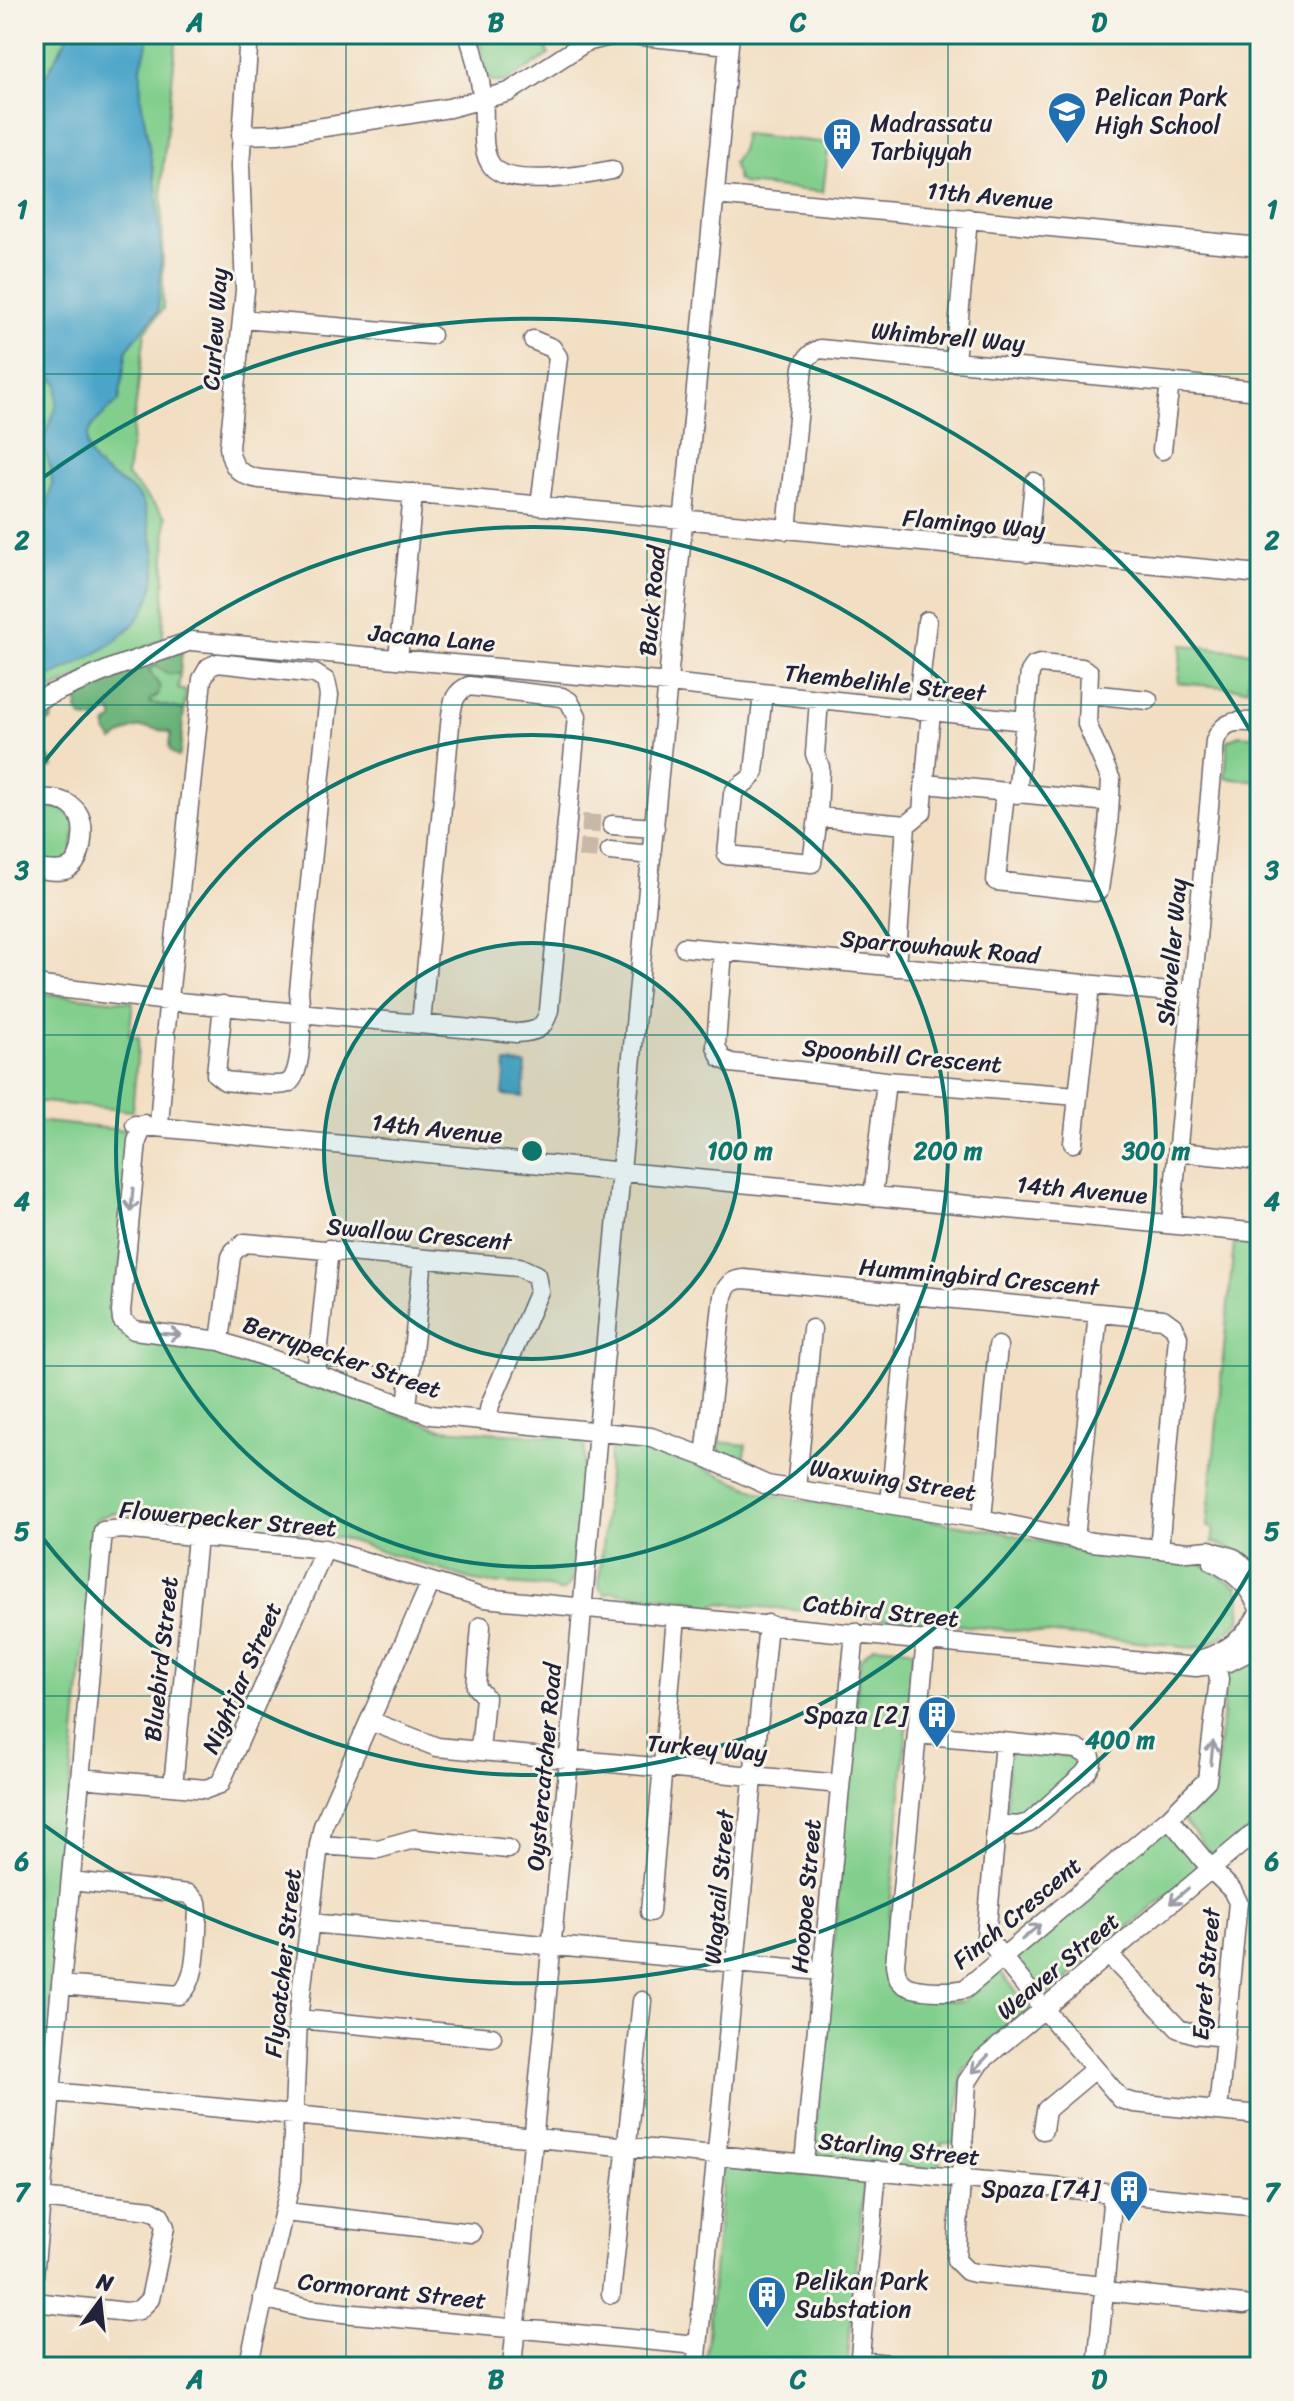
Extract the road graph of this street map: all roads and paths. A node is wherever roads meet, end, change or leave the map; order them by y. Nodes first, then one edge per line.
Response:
1 (249, 34) edge
2 (468, 34) edge
3 (620, 34) edge
4 (730, 39) edge
5 (483, 99) junction
6 (241, 135) junction
7 (612, 170) dead end
8 (715, 195) junction
9 (968, 218) junction
10 (1260, 247) edge
11 (242, 319) junction
12 (431, 335) dead end
13 (533, 340) dead end
14 (955, 362) junction
15 (1170, 382) junction
16 (1260, 391) edge
17 (1162, 450) dead end
18 (1034, 482) dead end
19 (413, 493) junction
20 (540, 506) junction
21 (684, 519) junction
22 (787, 530) junction
23 (1027, 553) junction
24 (1260, 574) edge
25 (927, 621) dead end
26 (398, 659) junction
27 (669, 683) junction
28 (763, 694) junction
29 (1089, 694) junction
30 (819, 700) junction
31 (1148, 700) dead end
32 (34, 701) edge
33 (924, 711) junction
34 (1025, 721) junction
35 (1260, 723) edge
36 (926, 784) junction
37 (1011, 793) junction
38 (34, 800) edge
39 (1109, 802) junction
40 (818, 817) junction
41 (612, 825) tunnel mouth
42 (906, 825) junction
43 (655, 828) junction
44 (610, 851) tunnel mouth
45 (652, 855) junction
46 (34, 868) edge
47 (684, 947) dead end
48 (723, 950) junction
49 (896, 967) junction
50 (34, 985) edge
51 (1090, 986) junction
52 (1192, 994) junction
53 (168, 1001) junction
54 (223, 1005) junction
55 (301, 1012) junction
56 (421, 1023) junction
57 (886, 1081) junction
58 (1078, 1096) junction
59 (146, 1125) junction
60 (1073, 1143) dead end
61 (1178, 1152) junction
62 (1260, 1160) edge
63 (621, 1171) junction
64 (873, 1197) junction
65 (1171, 1222) junction
66 (1260, 1233) edge
67 (329, 1249) junction
68 (423, 1259) junction
69 (910, 1295) junction
70 (1098, 1313) junction
71 (812, 1329) dead end
72 (220, 1341) junction
73 (998, 1346) dead end
74 (316, 1375) junction
75 (407, 1406) junction
76 (487, 1421) junction
77 (599, 1432) junction
78 (705, 1457) junction
79 (796, 1489) junction
80 (890, 1503) junction
81 (982, 1519) junction
82 (197, 1537) junction
83 (1075, 1539) junction
84 (325, 1549) junction
85 (1159, 1549) junction
86 (1188, 1552) junction
87 (1260, 1579) edge
88 (431, 1582) junction
89 (582, 1608) junction
90 (1259, 1615) edge
91 (676, 1617) junction
92 (768, 1624) junction
93 (481, 1626) dead end
94 (855, 1632) junction
95 (926, 1639) junction
96 (1260, 1646) edge
97 (1215, 1661) junction
98 (370, 1721) junction
99 (917, 1734) junction
100 (1004, 1743) junction
101 (480, 1751) junction
102 (569, 1759) junction
103 (662, 1768) junction
104 (754, 1776) junction
105 (80, 1778) junction
106 (840, 1784) junction
107 (173, 1786) junction
108 (1169, 1818) junction
109 (996, 1824) junction
110 (1260, 1828) edge
111 (319, 1845) junction
112 (508, 1849) dead end
113 (1211, 1869) junction
114 (71, 1881) junction
115 (650, 1912) dead end
116 (310, 1923) junction
117 (551, 1946) junction
118 (1109, 1955) junction
119 (1002, 1957) junction
120 (736, 1963) junction
121 (822, 1971) junction
122 (61, 1985) junction
123 (642, 2001) dead end
124 (1044, 2009) junction
125 (298, 2019) junction
126 (492, 2037) dead end
127 (1226, 2037) junction
128 (1095, 2069) junction
129 (52, 2092) junction
130 (1218, 2111) junction
131 (1260, 2115) edge
132 (295, 2116) junction
133 (1043, 2130) dead end
134 (533, 2137) junction
135 (626, 2147) junction
136 (717, 2155) junction
137 (804, 2163) junction
138 (877, 2170) junction
139 (962, 2180) junction
140 (1113, 2193) junction
141 (41, 2198) junction
142 (1260, 2207) edge
143 (285, 2212) junction
144 (472, 2233) dead end
145 (34, 2276) edge
146 (1104, 2288) junction
147 (611, 2294) dead end
148 (263, 2298) junction
149 (34, 2302) edge
150 (1244, 2305) dead end
151 (515, 2328) junction
152 (698, 2345) junction
153 (860, 2364) edge
154 (248, 2367) edge
155 (512, 2367) edge
156 (696, 2367) edge
157 (918, 2367) edge
158 (1097, 2367) edge

1 - 6 street, Curlew Way
2 - 5 street
3 - 4 street
3 - 5 street
4 - 8 street, Buck Road
5 - 6 street
5 - 7 street
6 - 11 street, Curlew Way
8 - 9 street, 11th Avenue
8 - 21 street, Buck Road
9 - 10 street, 11th Avenue
9 - 14 street
11 - 12 street
11 - 19 street, Curlew Way
13 - 20 street
14 - 15 street, Whimbrell Way
14 - 22 street, Whimbrell Way
15 - 16 street, Whimbrell Way
15 - 17 street
18 - 23 street
19 - 20 street, Curlew Way
19 - 26 street
20 - 21 street, Curlew Way
21 - 22 street, Flamingo Way
21 - 27 street, Buck Road
22 - 23 street, Flamingo Way
23 - 24 street, Flamingo Way
25 - 33 street
26 - 27 street, Jacana Lane
26 - 32 street, Jacana Lane
27 - 28 street, Thembelihle Street
27 - 43 street, Buck Road
28 - 30 street, Thembelihle Street
28 - 40 street
29 - 31 street
29 - 34 street
29 - 39 street
30 - 33 street, Thembelihle Street
30 - 40 street
33 - 34 street, Thembelihle Street
33 - 36 street
34 - 37 street
35 - 52 street, Shoveller Way
36 - 37 street
36 - 42 street
37 - 39 street
37 - 39 street
38 - 46 street
40 - 42 street
41 - 43 street
42 - 49 street
43 - 45 street, Buck Road
44 - 45 street
45 - 63 street, Buck Road
47 - 48 street, Sparrowhawk Road
48 - 49 street, Sparrowhawk Road
48 - 57 street, Spoonbill Crescent
49 - 51 street, Sparrowhawk Road
50 - 53 street
51 - 52 street, Sparrowhawk Road
51 - 58 street
52 - 61 street, Shoveller Way
53 - 54 street
53 - 55 street
53 - 59 street
54 - 55 street
54 - 55 street
55 - 56 street
56 - 56 street
57 - 58 street, Spoonbill Crescent
57 - 64 street
58 - 60 street
59 - 63 street, 14th Avenue
59 -> 72 street, Berrypecker Street
61 - 62 street
61 - 65 street, Shoveller Way
63 - 64 street, 14th Avenue
63 - 77 street, Oystercatcher Road
64 - 65 street, 14th Avenue
65 - 66 street, 14th Avenue
67 - 68 street, Swallow Crescent
67 - 72 street, Swallow Crescent
67 - 74 street
68 - 75 street
68 - 76 street, Swallow Crescent
69 - 70 street, Hummingbird Crescent
69 - 78 street, Hummingbird Crescent
69 - 80 street
70 - 83 street
70 - 85 street, Hummingbird Crescent
71 - 79 street
72 - 74 street, Berrypecker Street
73 - 81 street
74 - 75 street, Berrypecker Street
75 - 76 street, Berrypecker Street
76 - 77 street, Berrypecker Street
77 - 78 street, Waxwing Street
77 - 89 street, Oystercatcher Road
78 - 79 street, Waxwing Street
79 - 80 street, Waxwing Street
80 - 81 street, Waxwing Street
81 - 83 street, Waxwing Street
82 - 84 street, Flowerpecker Street
82 - 105 street, Flowerpecker Street
82 - 107 street, Bluebird Street
83 - 85 street, Waxwing Street
84 - 88 street, Flowerpecker Street
84 - 107 street, Nightjar Street
85 - 86 street, Waxwing Street
86 - 87 street, Waxwing Street
86 - 90 street, Waxwing Street
88 - 89 street, Flowerpecker Street
88 - 98 street, Flycatcher Street
89 - 91 street, Catbird Street
89 - 102 street, Oystercatcher Road
90 - 97 street, Catbird Street
91 - 92 street, Catbird Street
91 - 103 street
92 - 94 street, Catbird Street
92 - 104 street, Wagtail Street
93 - 101 street
94 - 95 street, Catbird Street
94 - 106 street, Hoopoe Street
95 - 97 street, Catbird Street
95 - 99 street, Finch Crescent
96 - 97 street, Catbird Street
108 -> 97 street, Finch Crescent
98 - 101 street, Turkey Way
98 - 111 street, Flycatcher Street
99 - 100 street
99 - 119 street, Finch Crescent
100 - 109 street
100 - 109 street
101 - 102 street, Turkey Way
102 - 103 street, Turkey Way
102 - 117 street, Oystercatcher Road
103 - 104 street, Turkey Way
103 - 115 street
104 - 106 street, Turkey Way
104 - 120 street, Wagtail Street
105 - 107 street, Nightjar Street
105 - 114 street
106 - 121 street, Hoopoe Street
108 - 113 street, Egret Street
119 -> 108 street, Finch Crescent
109 - 119 street
110 - 113 street, Weaver Street
111 - 112 street
111 - 116 street, Flycatcher Street
113 -> 118 street, Weaver Street
113 - 127 street, Egret Street
114 - 122 street
114 - 122 street
116 - 117 street
116 - 125 street, Flycatcher Street
117 - 120 street
117 - 134 street, Oystercatcher Road
118 - 124 street, Weaver Street
118 - 127 street
119 - 124 street
120 - 121 street
120 - 136 street, Wagtail Street
121 - 137 street, Hoopoe Street
122 - 129 street
123 - 135 street
124 - 128 street
124 -> 139 street, Weaver Street
125 - 126 street
125 - 132 street, Flycatcher Street
127 - 130 street, Egret Street
128 - 130 street
128 - 133 street
129 - 132 street, Starling Street
129 - 141 street
130 - 131 street
132 - 134 street, Starling Street
132 - 143 street, Flycatcher Street
134 - 135 street, Starling Street
134 - 151 street, Oystercatcher Road
135 - 136 street, Starling Street
135 - 147 street
136 - 137 street, Starling Street
136 - 152 street, Wagtail Street
137 - 138 street, Starling Street
138 - 139 street, Starling Street
138 - 153 street
139 - 140 street, Starling Street
139 - 146 street, Weaver Street
140 - 142 street, Starling Street
140 - 146 street
141 - 145 street
141 - 149 street
143 - 144 street
143 - 148 street, Flycatcher Street
146 - 150 street
146 - 158 street
148 - 151 street, Cormorant Street
148 - 154 street, Flycatcher Street
151 - 152 street, Cormorant Street
151 - 155 street, Oystercatcher Road
152 - 156 street, Wagtail Street
153 - 157 street

